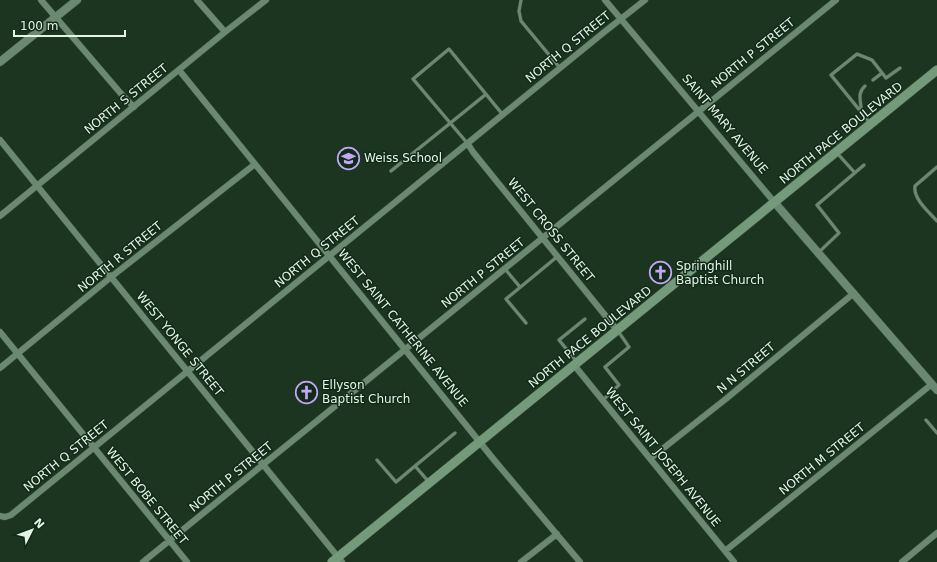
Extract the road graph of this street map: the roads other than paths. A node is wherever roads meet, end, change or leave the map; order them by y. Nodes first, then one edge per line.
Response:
1 (40, 0) edge
2 (77, 0) edge
3 (197, 0) edge
4 (266, 0) edge
5 (521, 0) edge
6 (605, 0) edge
7 (645, 0) edge
8 (836, 0) edge
9 (55, 18) junction
10 (621, 19) junction
11 (224, 32) junction
12 (0, 62) edge
13 (560, 68) junction
14 (900, 68) dead end
15 (179, 70) junction
16 (937, 71) edge
17 (882, 73) junction
18 (873, 80) dead end
19 (865, 86) dead end
20 (485, 95) junction
21 (134, 107) junction
22 (699, 112) junction
23 (861, 112) junction
24 (503, 115) junction
25 (450, 123) junction
26 (871, 125) junction
27 (0, 140) edge
28 (468, 144) junction
29 (837, 153) junction
30 (254, 164) junction
31 (864, 165) dead end
32 (937, 167) edge
33 (391, 171) dead end
34 (855, 173) junction
35 (37, 186) junction
36 (775, 203) junction
37 (0, 216) edge
38 (937, 221) edge
39 (543, 238) junction
40 (818, 252) junction
41 (329, 256) junction
42 (558, 256) junction
43 (505, 269) junction
44 (111, 277) junction
45 (520, 287) junction
46 (854, 293) junction
47 (586, 319) dead end
48 (526, 323) dead end
49 (618, 330) junction
50 (0, 332) edge
51 (406, 350) junction
52 (17, 354) junction
53 (576, 364) junction
54 (0, 368) edge
55 (187, 371) junction
56 (934, 387) edge
57 (603, 400) junction
58 (926, 420) dead end
59 (455, 433) dead end
60 (937, 433) edge
61 (480, 442) junction
62 (94, 448) junction
63 (651, 458) junction
64 (377, 460) dead end
65 (263, 465) junction
66 (415, 466) junction
67 (430, 483) junction
68 (1, 517) edge
69 (937, 533) edge
70 (557, 534) junction
71 (169, 541) junction
72 (725, 551) junction
73 (337, 560) edge
74 (143, 562) edge
75 (187, 562) edge
76 (521, 562) edge
77 (580, 562) edge
78 (734, 562) edge
79 (902, 562) edge

1 - 9 street
2 - 9 street
3 - 11 street
4 - 11 street, NORTH S STREET
5 - 13 lane
6 - 10 street, SAINT MARY AVENUE
7 - 10 street, NORTH Q STREET
8 - 22 street, NORTH P STREET
9 - 12 street
9 - 21 street
10 - 13 street, NORTH Q STREET
10 - 22 street, SAINT MARY AVENUE
11 - 15 street, NORTH S STREET
13 - 24 street, NORTH Q STREET
14 - 17 lane
15 - 21 street, NORTH S STREET
15 - 30 street, WEST SAINT CATHERINE AVENUE
16 - 26 main road, NORTH PACE BOULEVARD
17 - 18 lane
17 - 23 lane
19 - 23 lane
20 - 24 lane
20 - 25 lane
20 - 25 lane
21 - 35 street, NORTH S STREET
22 - 36 street, SAINT MARY AVENUE
22 - 39 street, NORTH P STREET
23 - 26 lane
24 - 28 street, NORTH Q STREET
25 - 28 lane
25 - 33 lane
26 - 29 main road, NORTH PACE BOULEVARD
27 - 35 street, WEST YONGE STREET
28 - 39 street, WEST CROSS STREET
28 - 41 street, NORTH Q STREET
29 - 34 lane
29 - 36 main road, NORTH PACE BOULEVARD
30 - 41 street, WEST SAINT CATHERINE AVENUE
30 - 44 street, NORTH R STREET
31 - 34 lane
32 - 38 lane
34 - 40 lane
35 - 37 street, NORTH S STREET
35 - 44 street, WEST YONGE STREET
36 - 40 street, SAINT MARY AVENUE
36 - 49 main road, NORTH PACE BOULEVARD
39 - 42 street, WEST CROSS STREET
39 - 43 street, NORTH P STREET
40 - 46 street, SAINT MARY AVENUE
41 - 51 street, WEST SAINT CATHERINE AVENUE
41 - 55 street, NORTH Q STREET
42 - 45 lane
42 - 49 street, WEST CROSS STREET
43 - 45 lane
43 - 51 street, NORTH P STREET
44 - 52 street, NORTH R STREET
44 - 55 street, WEST YONGE STREET
45 - 48 lane
46 - 56 street, SAINT MARY AVENUE
46 - 63 street, N N STREET
47 - 53 lane
49 - 53 main road, NORTH PACE BOULEVARD
49 - 57 lane
50 - 52 street, WEST BOBE STREET
51 - 61 street, WEST SAINT CATHERINE AVENUE
51 - 65 street, NORTH P STREET
52 - 54 street, NORTH R STREET
52 - 62 street, WEST BOBE STREET
53 - 57 street, WEST SAINT JOSEPH AVENUE
53 - 61 main road, NORTH PACE BOULEVARD
55 - 62 street, NORTH Q STREET
55 - 65 street, WEST YONGE STREET
56 - 72 street, NORTH M STREET
57 - 63 street, WEST SAINT JOSEPH AVENUE
58 - 60 lane
59 - 66 lane
61 - 67 main road, NORTH PACE BOULEVARD
61 - 70 street, WEST SAINT CATHERINE AVENUE
62 - 68 street, NORTH Q STREET
62 - 71 street, WEST BOBE STREET
63 - 72 street, WEST SAINT JOSEPH AVENUE
64 - 66 lane
65 - 71 street, NORTH P STREET
65 - 73 street, WEST YONGE STREET
66 - 67 lane
67 - 73 main road, NORTH PACE BOULEVARD
69 - 79 street
70 - 76 street
70 - 77 street, WEST SAINT CATHERINE AVENUE
71 - 74 street, NORTH P STREET
71 - 75 street, WEST BOBE STREET
72 - 78 street, WEST SAINT JOSEPH AVENUE

